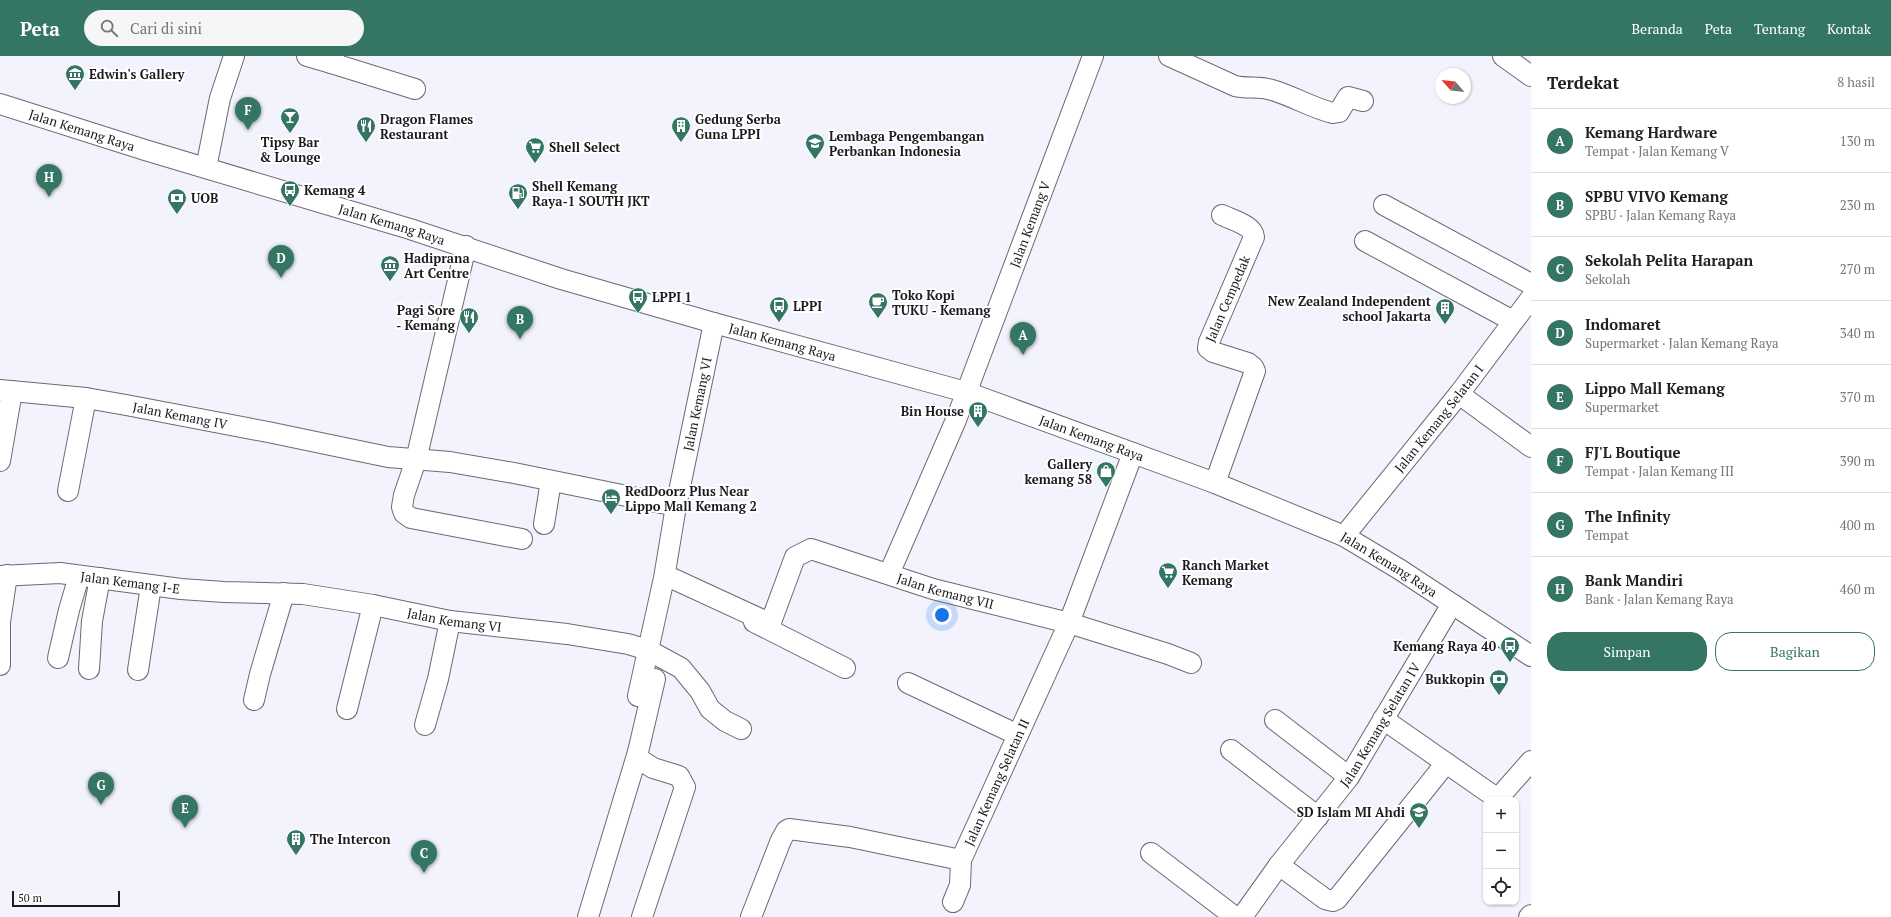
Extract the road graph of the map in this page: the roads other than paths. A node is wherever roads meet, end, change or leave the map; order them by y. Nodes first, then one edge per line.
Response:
1 (234, 56) edge
2 (307, 56) edge
3 (1093, 56) edge
4 (1169, 56) edge
5 (1503, 56) edge
6 (332, 59) edge
7 (1530, 75) edge
8 (415, 89) dead end
9 (1363, 101) dead end
10 (0, 104) edge
11 (206, 168) junction
12 (1384, 205) dead end
13 (1222, 215) dead end
14 (1365, 241) dead end
15 (466, 246) junction
16 (1531, 284) edge
17 (1531, 298) edge
18 (1513, 321) junction
19 (714, 323) junction
20 (6, 390) edge
21 (966, 392) junction
22 (1459, 394) junction
23 (86, 398) junction
24 (1531, 447) edge
25 (1134, 453) junction
26 (416, 460) junction
27 (0, 461) edge
28 (551, 481) junction
29 (1215, 483) junction
30 (68, 491) dead end
31 (676, 506) junction
32 (544, 524) dead end
33 (1344, 536) junction
34 (522, 539) dead end
35 (889, 574) junction
36 (3, 575) edge
37 (79, 576) junction
38 (665, 577) junction
39 (100, 578) junction
40 (151, 586) junction
41 (261, 593) joint
42 (284, 593) junction
43 (1452, 604) junction
44 (373, 605) junction
45 (450, 621) junction
46 (1069, 623) junction
47 (652, 652) junction
48 (1531, 656) edge
49 (58, 658) dead end
50 (1191, 663) dead end
51 (0, 665) edge
52 (846, 668) dead end
53 (89, 669) dead end
54 (138, 670) dead end
55 (908, 683) dead end
56 (638, 696) dead end
57 (254, 700) dead end
58 (347, 709) dead end
59 (1383, 719) junction
60 (1276, 720) dead end
61 (425, 725) dead end
62 (742, 729) dead end
63 (1018, 735) junction
64 (1231, 750) dead end
65 (638, 752) junction
66 (1531, 761) edge
67 (1446, 763) junction
68 (1350, 777) junction
69 (1318, 817) junction
70 (1151, 853) dead end
71 (961, 860) junction
72 (1279, 865) junction
73 (953, 902) dead end
74 (588, 917) edge
75 (642, 917) edge
76 (751, 917) edge
77 (1235, 917) edge
78 (1242, 917) edge

1 - 11 street
2 - 6 street
3 - 21 street, Jalan Kemang V
4 - 9 street
5 - 7 street
6 - 8 street
10 - 11 street, Jalan Kemang Raya
11 - 15 street, Jalan Kemang Raya
12 - 16 street
13 - 29 street, Jalan Cempedak
14 - 18 street
15 - 19 street, Jalan Kemang Raya
15 - 26 street
17 - 18 street, Jalan Kemang Selatan I
18 - 22 street, Jalan Kemang Selatan I
19 - 21 street, Jalan Kemang Raya
19 - 31 street, Jalan Kemang VI
20 - 23 street, Jalan Kemang IV
20 - 27 street, Jalan Kemang IV
21 - 25 street, Jalan Kemang Raya
21 - 35 street, Jalan Kemang VII
22 - 24 street
22 - 33 street, Jalan Kemang Selatan I
23 - 26 street, Jalan Kemang IV
23 - 30 street
25 - 29 street, Jalan Kemang Raya
25 - 46 street, Jalan Kemang Selatan II
26 - 28 street, Jalan Kemang IV
26 - 34 street
28 - 31 street, Jalan Kemang IV
28 - 32 street
29 - 33 street, Jalan Kemang Raya
31 - 38 street, Jalan Kemang VI
33 - 43 street, Jalan Kemang Raya
35 - 38 street
35 - 46 street, Jalan Kemang VII
36 - 37 street, Jalan Kemang I-E
36 - 51 street
37 - 39 street, Jalan Kemang I-E
37 - 49 street
38 - 47 street, Jalan Kemang VI
38 - 52 street
39 - 40 street, Jalan Kemang I-E
39 - 53 street
40 - 41 street, Jalan Kemang I-E
40 - 54 street
41 - 42 street, Jalan Kemang VI
42 - 44 street, Jalan Kemang VI
42 - 57 street
43 - 48 street, Jalan Kemang Raya
43 - 59 street, Jalan Kemang Selatan IV
44 - 45 street, Jalan Kemang VI
44 - 58 street
45 - 47 street, Jalan Kemang VI
45 - 61 street
46 - 50 street, Jalan Kemang VII
46 - 63 street, Jalan Kemang Selatan II
47 - 56 street, Jalan Kemang VI
47 - 62 street
47 - 65 street
55 - 63 street
59 - 67 street
59 - 68 street, Jalan Kemang Selatan IV
60 - 68 street
63 - 71 street, Jalan Kemang Selatan II
64 - 69 street
65 - 74 street
65 - 75 street
66 - 67 street
67 - 72 street
68 - 69 street, Jalan Kemang Selatan IV
69 - 72 street, Jalan Kemang Selatan IV
70 - 77 street
71 - 73 street
71 - 76 street, Jalan Kemang Selatan II
72 - 78 street, Jalan Kemang Selatan IV

